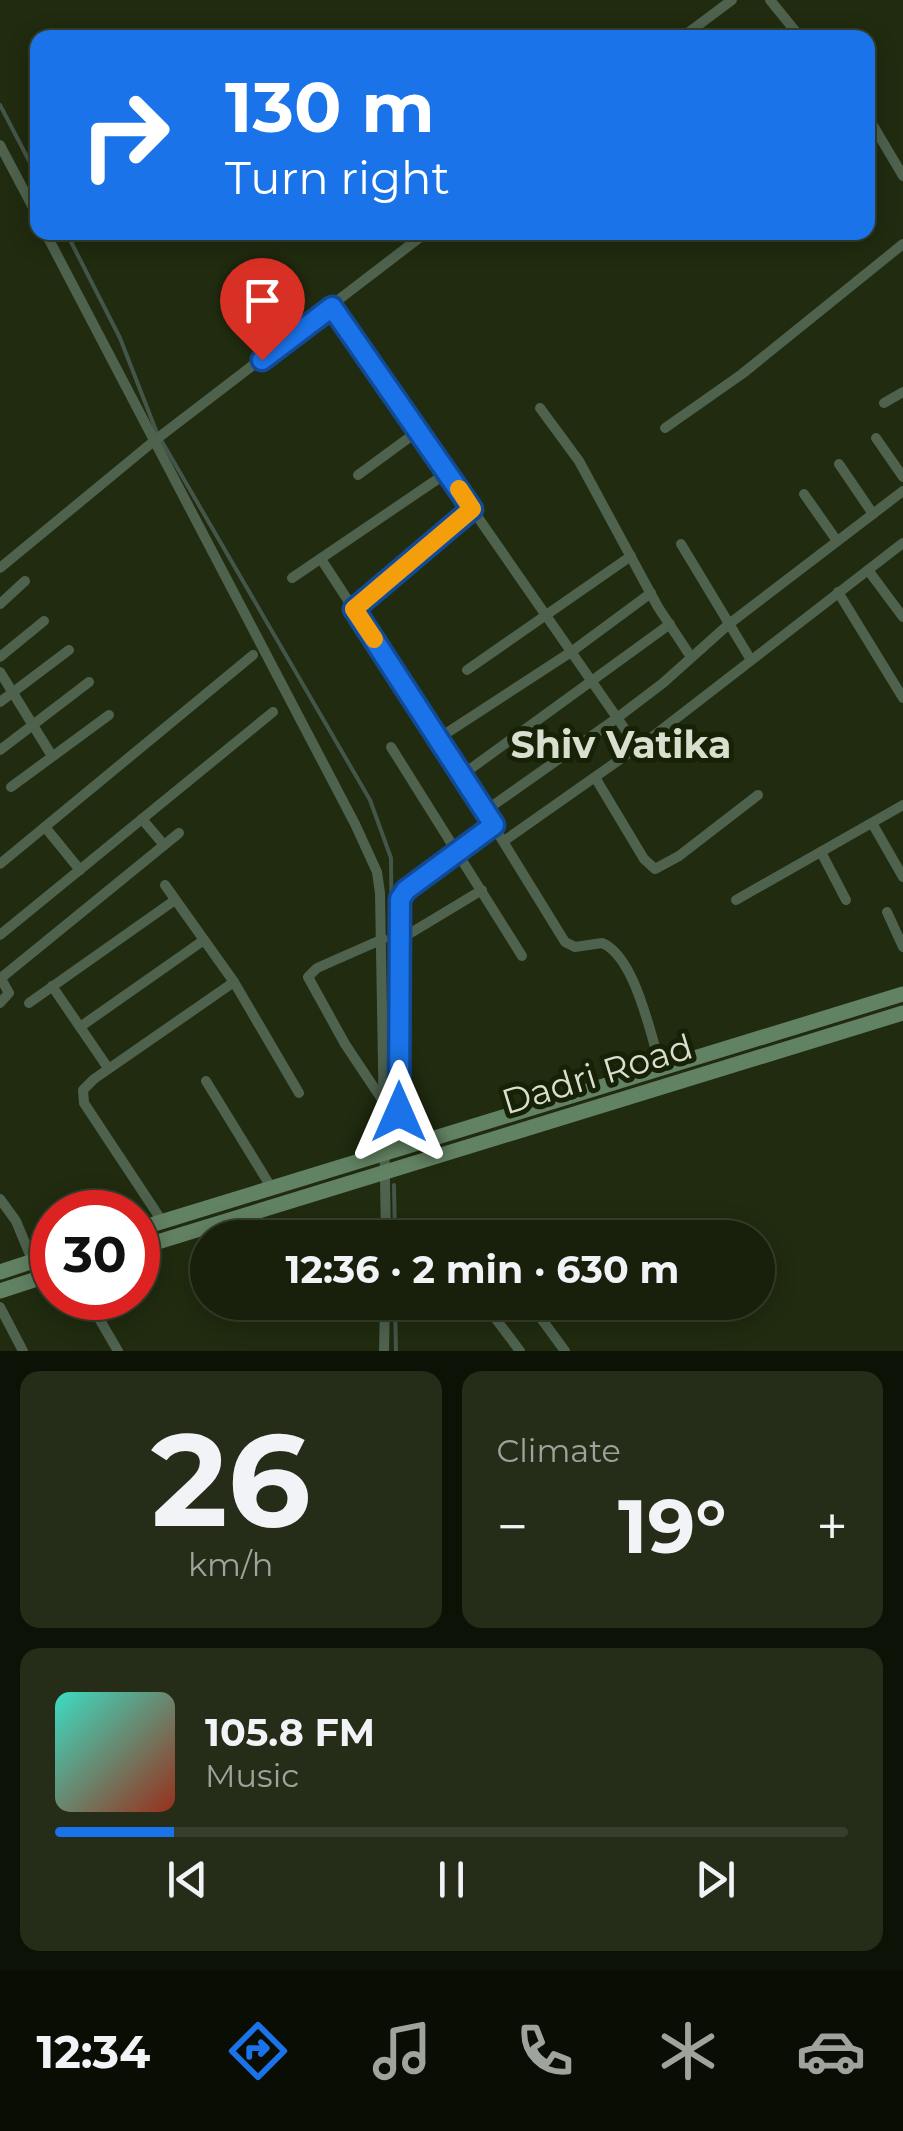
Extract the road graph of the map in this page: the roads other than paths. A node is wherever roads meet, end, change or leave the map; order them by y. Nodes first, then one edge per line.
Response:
1 (732, 0) edge
2 (770, 0) edge
3 (692, 30) edge
4 (794, 30) edge
5 (875, 129) edge
6 (0, 145) edge
7 (903, 176) edge
8 (30, 202) edge
9 (50, 240) edge
10 (417, 240) edge
11 (903, 244) edge
12 (332, 307) junction
13 (903, 392) edge
14 (884, 404) dead end
15 (540, 408) dead end
16 (665, 428) dead end
17 (418, 430) junction
18 (876, 438) dead end
19 (158, 439) junction
20 (840, 464) dead end
21 (448, 472) junction
22 (358, 475) dead end
23 (903, 478) edge
24 (903, 491) edge
25 (804, 494) dead end
26 (472, 509) junction
27 (873, 514) junction
28 (837, 541) junction
29 (903, 542) edge
30 (681, 544) dead end
31 (631, 556) junction
32 (320, 559) junction
33 (0, 568) edge
34 (868, 570) junction
35 (292, 578) dead end
36 (25, 581) dead end
37 (838, 592) junction
38 (650, 593) junction
39 (0, 604) edge
40 (354, 609) junction
41 (546, 616) junction
42 (903, 617) edge
43 (44, 621) dead end
44 (670, 624) junction
45 (729, 624) junction
46 (69, 650) dead end
47 (571, 652) junction
48 (253, 655) dead end
49 (0, 656) edge
50 (691, 657) junction
51 (751, 660) junction
52 (467, 670) dead end
53 (0, 672) edge
54 (89, 682) dead end
55 (593, 683) junction
56 (12, 693) junction
57 (903, 698) edge
58 (0, 702) edge
59 (273, 712) dead end
60 (109, 715) dead end
61 (618, 718) junction
62 (32, 725) junction
63 (439, 738) junction
64 (391, 747) dead end
65 (638, 748) junction
66 (0, 750) edge
67 (52, 756) junction
68 (462, 775) junction
69 (596, 779) junction
70 (10, 787) dead end
71 (758, 796) dead end
72 (903, 806) edge
73 (485, 811) junction
74 (142, 819) junction
75 (872, 823) junction
76 (494, 825) junction
77 (45, 827) junction
78 (179, 834) dead end
79 (504, 841) junction
80 (164, 845) junction
81 (459, 851) junction
82 (821, 852) junction
83 (0, 864) edge
84 (80, 870) junction
85 (903, 876) edge
86 (164, 885) dead end
87 (482, 890) junction
88 (175, 900) junction
89 (736, 900) dead end
90 (846, 900) dead end
91 (887, 912) dead end
92 (0, 935) edge
93 (204, 940) junction
94 (383, 940) junction
95 (399, 940) junction
96 (903, 946) edge
97 (522, 956) dead end
98 (1, 978) edge
99 (234, 982) junction
100 (52, 986) junction
101 (903, 994) edge
102 (0, 1003) edge
103 (30, 1003) dead end
104 (903, 1013) edge
105 (80, 1027) junction
106 (108, 1068) junction
107 (660, 1068) junction
108 (206, 1081) dead end
109 (298, 1093) dead end
110 (382, 1099) junction
111 (391, 1149) junction
112 (384, 1170) junction
113 (271, 1187) junction
114 (0, 1199) edge
115 (385, 1220) edge
116 (162, 1221) joint
117 (160, 1241) edge
118 (30, 1255) edge
119 (30, 1263) edge
120 (0, 1272) edge
121 (30, 1281) edge
122 (0, 1291) edge
123 (0, 1307) edge
124 (100, 1320) edge
125 (385, 1320) edge
126 (497, 1320) edge
127 (542, 1320) edge
128 (23, 1351) edge
129 (118, 1351) edge
130 (384, 1351) edge
131 (520, 1351) edge
132 (565, 1351) edge

1 - 3 street
2 - 4 street
5 - 7 street
6 - 8 street
9 - 19 street
10 - 12 street
11 - 16 street
12 - 17 street
12 - 19 street
13 - 14 street
15 - 31 street
17 - 21 street
17 - 22 street
18 - 23 street
19 - 33 street
19 - 94 street
20 - 27 street
21 - 26 street
21 - 32 street
24 - 27 street
25 - 28 street
26 - 40 street
26 - 41 street
27 - 28 street
28 - 45 street
29 - 34 street
30 - 45 street
31 - 38 street
31 - 41 street
32 - 35 street
32 - 40 street
34 - 37 street
34 - 42 street
36 - 39 street
37 - 51 street
37 - 57 street
38 - 44 street
38 - 47 street
40 - 63 street
41 - 47 street
41 - 52 street
43 - 49 street
44 - 50 street
44 - 55 street
45 - 50 street
45 - 51 street
46 - 56 street
47 - 55 street
47 - 63 street
48 - 77 street
50 - 61 street
51 - 65 street
53 - 56 street
54 - 62 street
55 - 61 street
55 - 68 street
56 - 58 street
56 - 62 street
59 - 74 street
60 - 67 street
61 - 65 street
61 - 73 street
62 - 66 street
62 - 67 street
63 - 68 street
64 - 81 street
65 - 69 street
67 - 70 street
68 - 73 street
69 - 71 street
69 - 79 street
72 - 75 street
73 - 76 street
74 - 80 street
74 - 84 street
75 - 82 street
75 - 85 street
76 - 79 street
76 - 81 street
77 - 83 street
77 - 84 street
78 - 80 street
79 - 107 street
80 - 98 street
81 - 87 street
81 - 95 street
82 - 89 street
82 - 90 street
84 - 92 street
86 - 88 street
87 - 95 street
87 - 97 street
88 - 93 street
88 - 100 street
91 - 96 street
93 - 99 street
93 - 105 street
94 - 110 street
94 - 110 street
95 - 111 street
98 - 102 street
99 - 106 street
99 - 109 street
100 - 103 street
100 - 105 street
101 - 107 street, Dadri Road
104 - 112 street, Dadri Road
105 - 106 street
106 - 116 street
107 - 111 street, Dadri Road
108 - 113 street
110 - 111 street
111 - 112 street
111 - 113 street, Dadri Road
112 - 115 street
112 - 117 street, Dadri Road
113 - 116 street, Dadri Road
114 - 118 street
119 - 120 street
121 - 122 street
123 - 128 street
124 - 129 street
125 - 130 street
126 - 131 street
127 - 132 street

